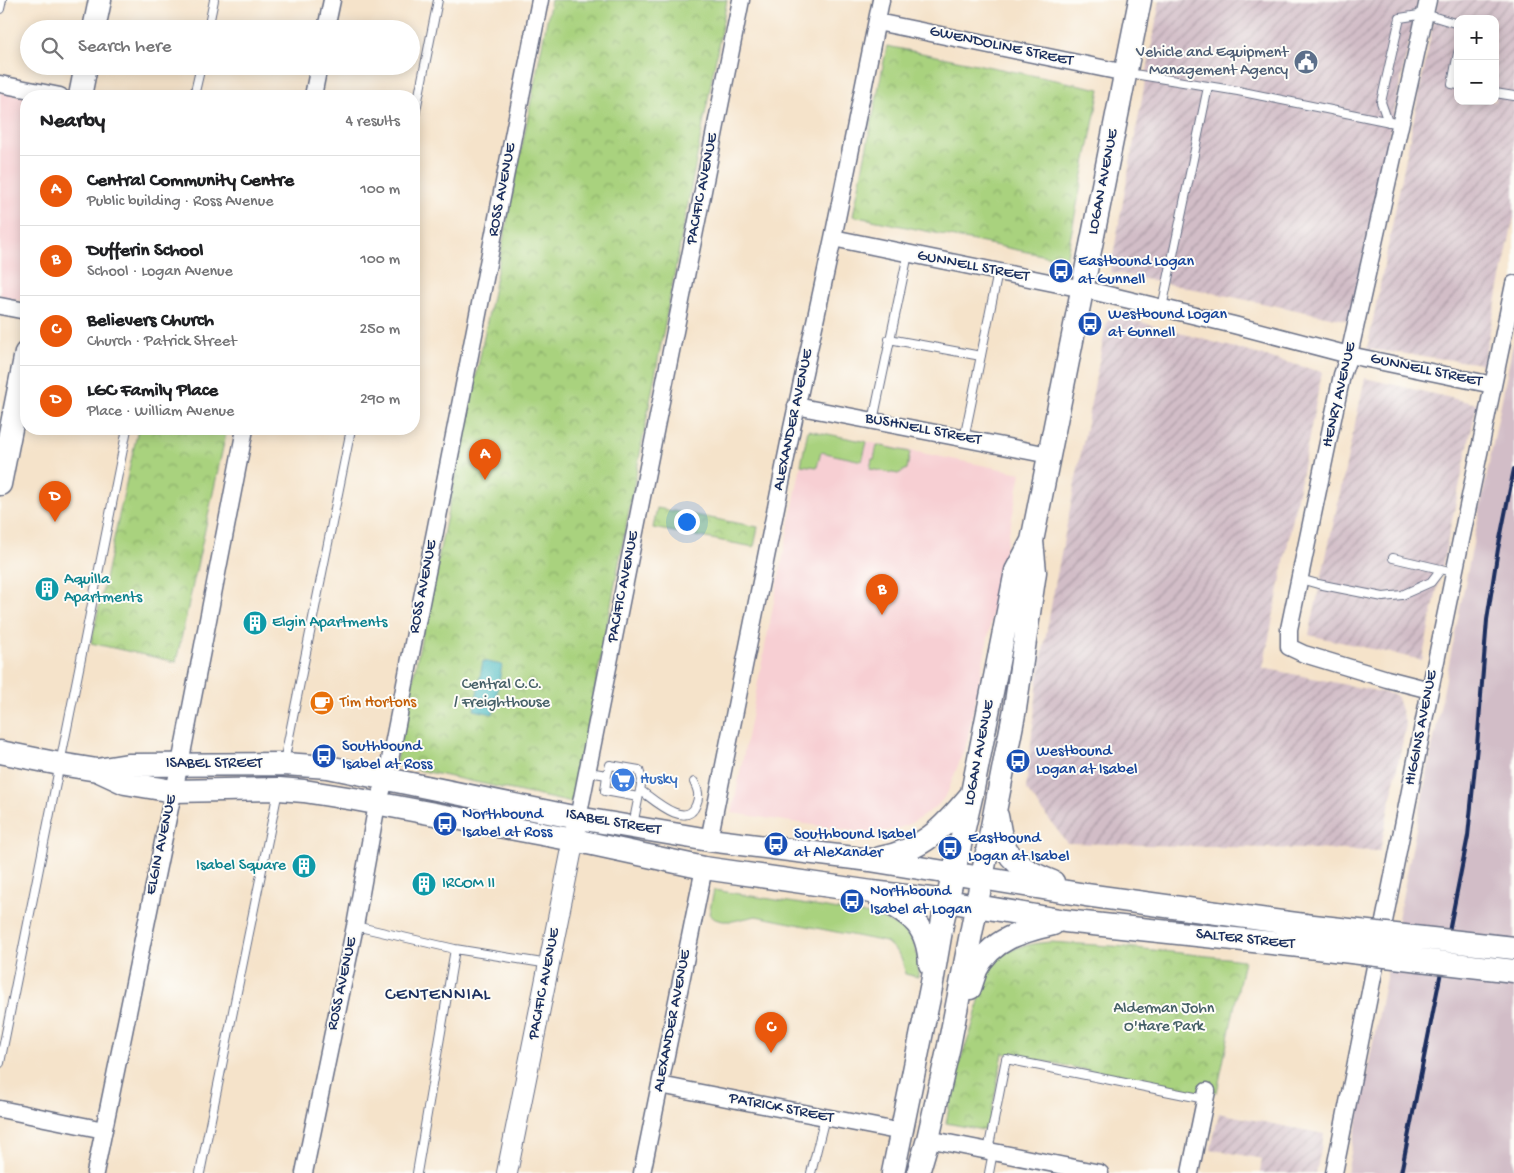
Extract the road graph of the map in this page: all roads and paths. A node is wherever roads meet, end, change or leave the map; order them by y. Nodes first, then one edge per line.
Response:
1 (2, 0) edge
2 (100, 0) edge
3 (214, 0) edge
4 (332, 0) edge
5 (438, 0) edge
6 (540, 0) edge
7 (740, 0) edge
8 (881, 0) edge
9 (1140, 0) edge
10 (1426, 7) edge
11 (0, 9) edge
12 (96, 20) edge
13 (210, 20) edge
14 (328, 20) edge
15 (877, 22) junction
16 (1454, 22) edge
17 (1126, 73) junction
18 (1454, 74) edge
19 (84, 75) edge
20 (198, 75) edge
21 (317, 75) edge
22 (0, 84) edge
23 (1454, 84) edge
24 (1208, 87) junction
25 (30, 90) edge
26 (81, 90) edge
27 (195, 90) edge
28 (314, 90) edge
29 (420, 90) edge
30 (1499, 94) edge
31 (1514, 96) edge
32 (1394, 123) junction
33 (833, 238) junction
34 (908, 254) junction
35 (998, 272) junction
36 (1514, 284) edge
37 (1082, 289) junction
38 (0, 306) edge
39 (1162, 308) junction
40 (20, 311) edge
41 (890, 339) junction
42 (1348, 355) junction
43 (981, 356) junction
44 (20, 383) edge
45 (1493, 385) junction
46 (796, 406) junction
47 (872, 421) junction
48 (126, 435) edge
49 (244, 435) edge
50 (350, 435) edge
51 (964, 438) junction
52 (1049, 455) junction
53 (0, 484) edge
54 (1032, 541) junction
55 (1393, 558) dead end
56 (1448, 570) junction
57 (1300, 578) junction
58 (1430, 690) junction
59 (0, 752) edge
60 (60, 764) junction
61 (180, 764) junction
62 (284, 764) junction
63 (97, 770) junction
64 (588, 772) junction
65 (608, 775) junction
66 (650, 775) dead end
67 (386, 779) junction
68 (642, 780) junction
69 (694, 782) dead end
70 (279, 789) junction
71 (174, 791) junction
72 (972, 793) junction
73 (639, 794) junction
74 (379, 804) junction
75 (996, 809) junction
76 (578, 818) junction
77 (632, 827) junction
78 (574, 840) junction
79 (709, 840) junction
80 (870, 860) junction
81 (704, 868) junction
82 (954, 873) junction
83 (982, 878) junction
84 (872, 892) junction
85 (1086, 895) junction
86 (947, 901) junction
87 (977, 906) junction
88 (1066, 921) junction
89 (355, 926) junction
90 (1302, 935) junction
91 (1514, 948) edge
92 (455, 949) junction
93 (549, 964) junction
94 (1514, 971) edge
95 (932, 983) junction
96 (949, 1046) junction
97 (0, 1063) edge
98 (660, 1085) junction
99 (1206, 1095) joint
100 (0, 1109) edge
101 (826, 1117) junction
102 (104, 1130) junction
103 (902, 1132) junction
104 (928, 1139) junction
105 (991, 1151) junction
106 (95, 1173) edge
107 (200, 1173) edge
108 (304, 1173) edge
109 (417, 1173) edge
110 (506, 1173) edge
111 (642, 1173) edge
112 (811, 1173) edge
113 (893, 1173) edge
114 (918, 1173) edge
115 (989, 1173) edge
116 (1100, 1173) edge
117 (1190, 1173) edge
118 (1334, 1173) edge

1 - 11 lane
2 - 12 main road
3 - 13 lane
4 - 14 street
5 - 29 lane
6 - 67 street, ROSS AVENUE
7 - 64 street, PACIFIC AVENUE
8 - 15 street, ALEXANDER AVENUE
9 - 17 main road, LOGAN AVENUE
10 - 16 lane
10 - 32 street, HENRY AVENUE
10 - 32 lane
15 - 17 street, GWENDOLINE STREET
15 - 33 street, ALEXANDER AVENUE
17 - 24 lane
17 - 37 main road, LOGAN AVENUE
18 - 23 lane
19 - 26 main road
20 - 27 lane
21 - 28 street
22 - 25 street
24 - 32 lane
24 - 39 lane
30 - 31 lane
32 - 42 street, HENRY AVENUE
33 - 34 street, GUNNELL STREET
33 - 46 street, ALEXANDER AVENUE
34 - 35 street, GUNNELL STREET
34 - 41 lane
35 - 37 street, GUNNELL STREET
35 - 43 lane
36 - 45 street, HIGGINS AVENUE
37 - 39 street, GUNNELL STREET
37 - 52 main road, LOGAN AVENUE
38 - 40 street
39 - 42 street, GUNNELL STREET
41 - 43 lane
41 - 47 lane
42 - 45 street, GUNNELL STREET
42 - 57 street, HENRY AVENUE
43 - 51 lane
44 - 53 main road
45 - 56 street, HIGGINS AVENUE
46 - 47 street, BUSHNELL STREET
46 - 79 street, ALEXANDER AVENUE
47 - 51 street, BUSHNELL STREET
48 - 60 lane
49 - 61 street, ELGIN AVENUE
50 - 62 lane
51 - 52 street, BUSHNELL STREET
52 - 54 main road, LOGAN AVENUE
54 - 72 main road, LOGAN AVENUE
54 - 75 main road, LOGAN AVENUE
55 - 56 lane
56 - 57 lane
56 - 58 street, HIGGINS AVENUE
57 - 58 street, HENRY AVENUE
58 - 118 street, HIGGINS AVENUE
59 - 60 main road, ISABEL STREET
60 - 63 main road, ISABEL STREET
60 - 97 lane
61 - 62 main road, ISABEL STREET
61 - 63 main road, ISABEL STREET
61 - 71 street, ELGIN AVENUE
62 - 67 main road, ISABEL STREET
63 - 71 main road, ISABEL STREET
64 - 65 lane
64 - 76 street, PACIFIC AVENUE
65 - 68 lane
65 - 73 lane
66 - 68 lane
67 - 74 street, ROSS AVENUE
67 - 76 main road, ISABEL STREET
68 - 73 lane
69 - 73 lane
70 - 71 main road, ISABEL STREET
70 - 74 main road, ISABEL STREET
70 - 107 lane
71 - 102 street, ELGIN AVENUE
72 - 80 main road
72 - 82 main road, LOGAN AVENUE
73 - 77 lane
74 - 78 main road, ISABEL STREET
74 - 89 street, ROSS AVENUE
75 - 83 main road, LOGAN AVENUE
75 - 85 main road
76 - 77 main road, ISABEL STREET
76 - 78 street, PACIFIC AVENUE
77 - 79 main road, ISABEL STREET
78 - 81 main road, ISABEL STREET
78 - 93 street, PACIFIC AVENUE
79 - 80 main road, ISABEL STREET
80 - 82 main road, ISABEL STREET
81 - 84 main road, ISABEL STREET
81 - 98 street, ALEXANDER AVENUE
82 - 83 main road, ISABEL STREET
82 - 86 main road, LOGAN AVENUE
83 - 85 main road, SALTER STREET
83 - 87 main road, LOGAN AVENUE
84 - 86 main road, ISABEL STREET
84 - 95 main road
85 - 90 main road, SALTER STREET
86 - 87 main road, ISABEL STREET
86 - 95 main road, LOGAN AVENUE
87 - 88 main road, SALTER STREET
87 - 96 main road, LOGAN AVENUE
88 - 90 main road, SALTER STREET
88 - 96 main road
89 - 92 lane
89 - 108 street, ROSS AVENUE
90 - 91 main road, SALTER STREET, bridge
90 - 94 main road, SALTER STREET, bridge
92 - 93 lane
92 - 109 lane
93 - 110 street, PACIFIC AVENUE
95 - 103 main road, LOGAN AVENUE
96 - 104 main road, LOGAN AVENUE
98 - 101 street, PATRICK STREET
98 - 111 street, ALEXANDER AVENUE
99 - 105 lane
99 - 117 street
100 - 102 street
101 - 103 street, PATRICK STREET
101 - 112 lane
102 - 106 street, ELGIN AVENUE
103 - 113 main road, LOGAN AVENUE
104 - 105 street
104 - 114 main road, LOGAN AVENUE
105 - 115 lane
105 - 116 street

